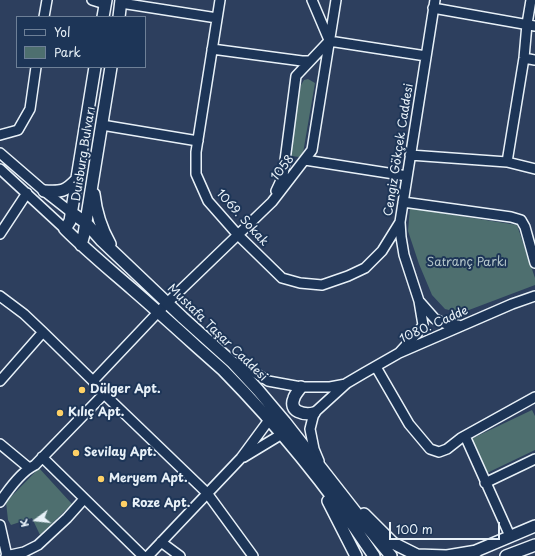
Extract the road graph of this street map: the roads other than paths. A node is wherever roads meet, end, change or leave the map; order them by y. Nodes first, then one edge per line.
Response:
1 (47, 0) edge
2 (92, 0) edge
3 (220, 0) edge
4 (312, 0) edge
5 (336, 0) edge
6 (531, 0) edge
7 (105, 2) edge
8 (121, 2) edge
9 (434, 4) edge
10 (44, 16) edge
11 (103, 16) edge
12 (119, 16) edge
13 (217, 18) junction
14 (531, 25) edge
15 (329, 42) junction
16 (212, 49) junction
17 (426, 56) junction
18 (524, 58) junction
19 (535, 60) edge
20 (310, 61) junction
21 (36, 68) edge
22 (95, 68) edge
23 (111, 68) edge
24 (102, 125) junction
25 (0, 135) edge
26 (198, 141) junction
27 (0, 153) edge
28 (410, 155) junction
29 (304, 160) junction
30 (507, 162) junction
31 (535, 169) edge
32 (0, 170) edge
33 (407, 176) junction
34 (77, 179) junction
35 (92, 183) junction
36 (44, 191) junction
37 (26, 193) junction
38 (272, 202) junction
39 (403, 202) junction
40 (72, 213) junction
41 (400, 222) junction
42 (86, 224) junction
43 (64, 229) junction
44 (0, 234) edge
45 (238, 235) junction
46 (81, 245) junction
47 (118, 256) junction
48 (535, 263) edge
49 (0, 296) edge
50 (535, 296) edge
51 (419, 301) junction
52 (163, 307) junction
53 (463, 325) junction
54 (43, 332) junction
55 (399, 353) junction
56 (231, 361) junction
57 (376, 367) junction
58 (0, 381) edge
59 (93, 381) junction
60 (347, 383) junction
61 (301, 387) junction
62 (104, 394) junction
63 (534, 401) edge
64 (314, 413) junction
65 (269, 420) junction
66 (282, 434) junction
67 (464, 436) junction
68 (0, 444) edge
69 (42, 457) junction
70 (242, 458) junction
71 (535, 459) edge
72 (29, 468) junction
73 (313, 472) junction
74 (324, 472) junction
75 (485, 482) junction
76 (338, 490) junction
77 (207, 493) junction
78 (84, 499) junction
79 (0, 502) edge
80 (0, 525) edge
81 (535, 526) edge
82 (535, 533) edge
83 (510, 536) junction
84 (161, 542) junction
85 (535, 545) edge
86 (480, 553) edge
87 (6, 556) edge
88 (143, 556) edge
89 (148, 556) edge
90 (180, 556) edge
91 (253, 556) edge
92 (356, 556) edge
93 (374, 556) edge
94 (391, 556) edge
95 (465, 556) edge
96 (506, 556) edge

1 - 10 street
2 - 7 street
3 - 13 street, 1069. Sokak
4 - 15 street
5 - 15 street, 1058
6 - 14 street
7 - 11 main road
8 - 12 main road
8 - 13 street
9 - 14 street
9 - 17 street, Cengiz Gökçek Caddesi
13 - 16 street, 1069. Sokak
14 - 18 street
15 - 17 street
15 - 20 street
15 - 29 street, 1058
16 - 20 street
16 - 26 street, 1069. Sokak
17 - 28 street, Cengiz Gökçek Caddesi
18 - 19 street
18 - 30 street
20 - 38 street
21 - 25 street
22 - 34 main road, Duisburg Bulvarı
23 - 24 main road, Duisburg Bulvarı
24 - 26 street
24 - 35 main road, Duisburg Bulvarı
26 - 45 street, 1069. Sokak
27 - 36 street, Mustafa Taşar Caddesi
28 - 30 street
28 - 33 street, Cengiz Gökçek Caddesi
29 - 33 street
29 - 38 street, 1058
30 - 31 street
32 - 37 street, Mustafa Taşar Caddesi
33 - 39 street, Cengiz Gökçek Caddesi
34 - 36 main road
34 - 40 main road, Duisburg Bulvarı
35 - 42 main road, Duisburg Bulvarı
35 - 47 main road
36 - 40 street, Mustafa Taşar Caddesi
37 - 43 street, Mustafa Taşar Caddesi
37 - 44 street
38 - 45 street, 1058
39 - 41 street, Cengiz Gökçek Caddesi
39 - 48 street
40 - 42 main road, Mustafa Taşar Caddesi
40 - 43 main road, Duisburg Bulvarı
41 - 45 street, 1069. Sokak
41 - 51 street, Cengiz Gökçek Caddesi
42 - 46 main road, Duisburg Bulvarı
42 - 47 main road, Mustafa Taşar Caddesi
43 - 46 main road, Mustafa Taşar Caddesi
45 - 52 street, 1058
46 - 52 main road, Mustafa Taşar Caddesi
47 - 52 main road, Mustafa Taşar Caddesi
49 - 54 street
50 - 53 street, 1080. Cadde
51 - 53 street
51 - 55 street
52 - 56 main road, Mustafa Taşar Caddesi
52 - 59 street, 1058
52 - 65 main road, Mustafa Taşar Caddesi
53 - 55 street, 1080. Cadde
54 - 58 street
54 - 59 street
55 - 57 street, 1080. Cadde
56 - 61 street
56 - 74 main road, Mustafa Taşar Caddesi
57 - 60 street, 1080. Cadde
57 - 67 street
59 - 62 street
60 - 61 street
60 - 64 street
61 - 64 main road
62 - 69 street
62 - 77 street
63 - 67 street
64 - 74 street
65 - 66 main road, Mustafa Taşar Caddesi
65 - 70 street
66 - 70 street
66 - 73 main road, Mustafa Taşar Caddesi
67 - 75 street
68 - 72 street
69 - 72 street
69 - 78 street
70 - 77 street
71 - 75 street
72 - 79 street
73 - 92 main road
73 - 93 main road, Mustafa Taşar Caddesi
74 - 76 main road, Mustafa Taşar Caddesi
75 - 83 street
76 - 86 main road
76 - 94 main road, Mustafa Taşar Caddesi
77 - 84 street
77 - 91 street
78 - 87 street
78 - 88 street
80 - 87 street
81 - 83 main road
82 - 86 main road
83 - 86 main road
84 - 89 street
84 - 90 street
85 - 96 main road
86 - 95 main road

